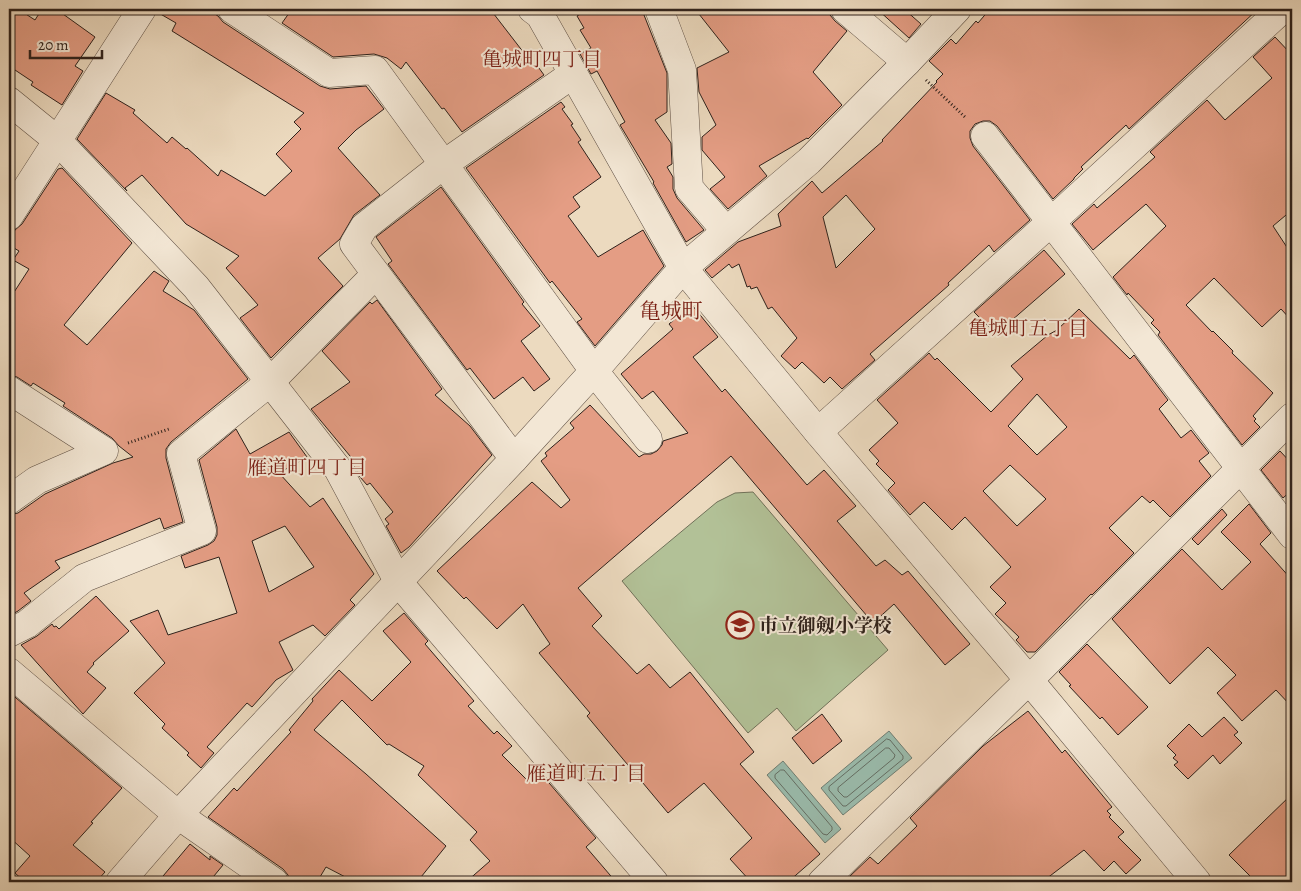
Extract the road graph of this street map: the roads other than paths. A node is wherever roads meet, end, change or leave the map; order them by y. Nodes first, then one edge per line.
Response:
1 (142, 9) edge
2 (232, 9) edge
3 (659, 9) edge
4 (844, 9) edge
5 (957, 9) edge
6 (540, 11) edge
7 (1281, 17) edge
8 (907, 62) junction
9 (573, 74) junction
10 (9, 101) edge
11 (985, 136) road end
12 (57, 140) junction
13 (444, 164) junction
14 (9, 216) edge
15 (1051, 222) junction
16 (726, 232) junction
17 (683, 268) junction
18 (376, 274) junction
19 (594, 370) junction
20 (270, 382) junction
21 (9, 390) edge
22 (1292, 417) edge
23 (818, 432) junction
24 (648, 439) dead end
25 (514, 459) junction
26 (1240, 468) junction
27 (9, 500) edge
28 (1292, 536) edge
29 (399, 583) junction
30 (9, 632) edge
31 (9, 672) edge
32 (1029, 680) junction
33 (178, 814) junction
34 (120, 882) edge
35 (274, 882) edge
36 (654, 882) edge
37 (822, 882) edge
38 (1197, 882) edge

1 - 12 street
2 - 13 street
3 - 16 street
4 - 8 street
5 - 8 street
6 - 9 street
7 - 15 street
8 - 16 street
9 - 13 street
9 - 17 street
10 - 12 street
11 - 15 street
12 - 14 street
12 - 20 street
13 - 18 street
13 - 19 street
15 - 23 street
15 - 26 street
16 - 17 street
17 - 19 street
17 - 23 street
18 - 20 street
18 - 25 street
19 - 24 street
19 - 25 street
20 - 29 street
20 - 30 street
21 - 27 street
22 - 26 street
23 - 32 street
25 - 29 street
26 - 28 street
26 - 32 street
29 - 33 street
29 - 36 street
31 - 33 street
32 - 37 street
32 - 38 street
33 - 34 street
33 - 35 street

